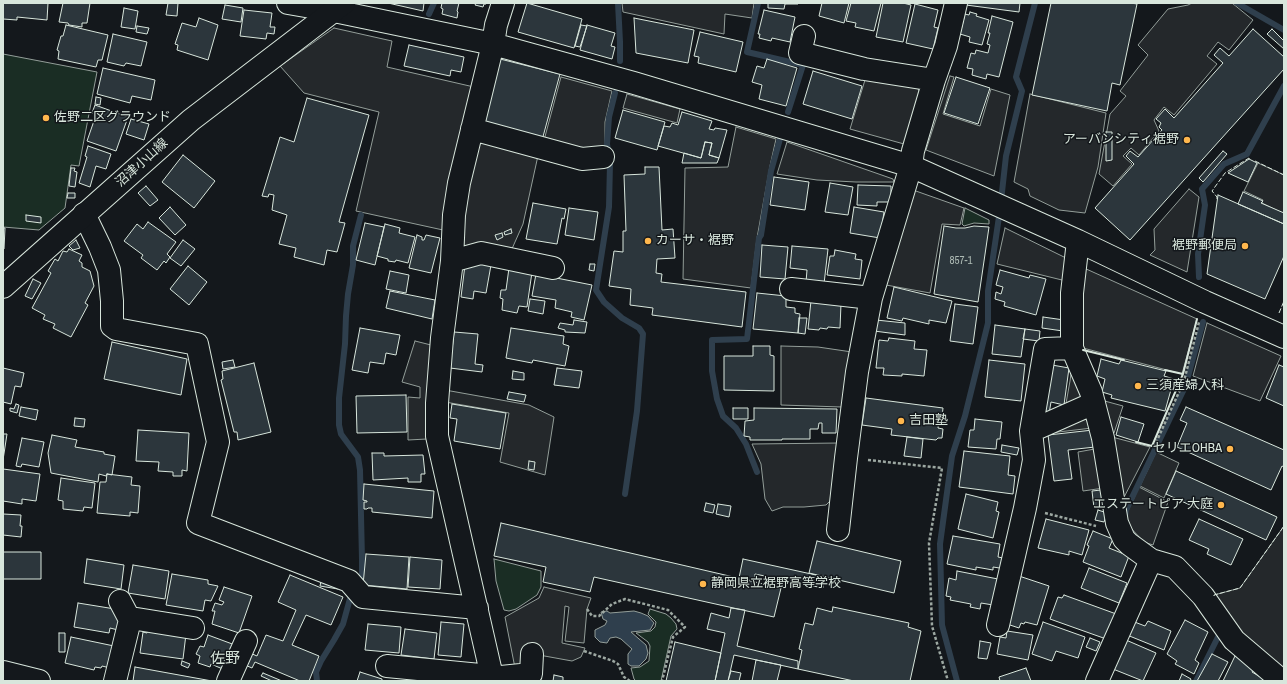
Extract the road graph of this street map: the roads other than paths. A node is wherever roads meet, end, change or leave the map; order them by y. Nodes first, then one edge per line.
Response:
1 (288, 3) edge
2 (504, 3) edge
3 (956, 3) edge
4 (339, 7) edge
5 (804, 36) dead end
6 (493, 44) junction
7 (934, 80) junction
8 (472, 129) junction
9 (602, 157) dead end
10 (911, 166) junction
11 (84, 214) junction
12 (1078, 241) junction
13 (452, 261) junction
14 (553, 268) dead end
15 (3, 286) edge
16 (791, 289) dead end
17 (871, 298) junction
18 (1284, 337) edge
19 (1072, 348) junction
20 (1094, 403) junction
21 (1031, 431) junction
22 (838, 530) dead end
23 (1151, 560) junction
24 (477, 608) junction
25 (998, 625) dead end
26 (193, 628) dead end
27 (246, 641) dead end
28 (532, 654) dead end
29 (387, 666) dead end
30 (3, 672) edge
31 (492, 678) edge
32 (39, 681) edge
33 (115, 681) edge
34 (228, 681) edge
35 (1097, 681) edge
36 (1282, 681) edge

1 - 4 street
2 - 6 street
3 - 7 street
4 - 6 street
4 - 11 street, 沼津小山線
5 - 7 street
6 - 8 street
6 - 10 street
7 - 10 street
8 - 9 street
8 - 13 street
10 - 12 street
10 - 17 street
11 - 15 street, 沼津小山線
11 - 24 street
12 - 18 street
12 - 19 street
13 - 14 street
13 - 24 street
16 - 17 street
17 - 22 street
19 - 20 street
19 - 21 street
20 - 21 street
20 - 23 street
21 - 25 street
23 - 35 street
23 - 36 street
24 - 31 street
26 - 33 street
27 - 34 street
28 - 31 street
29 - 31 street
30 - 32 street

